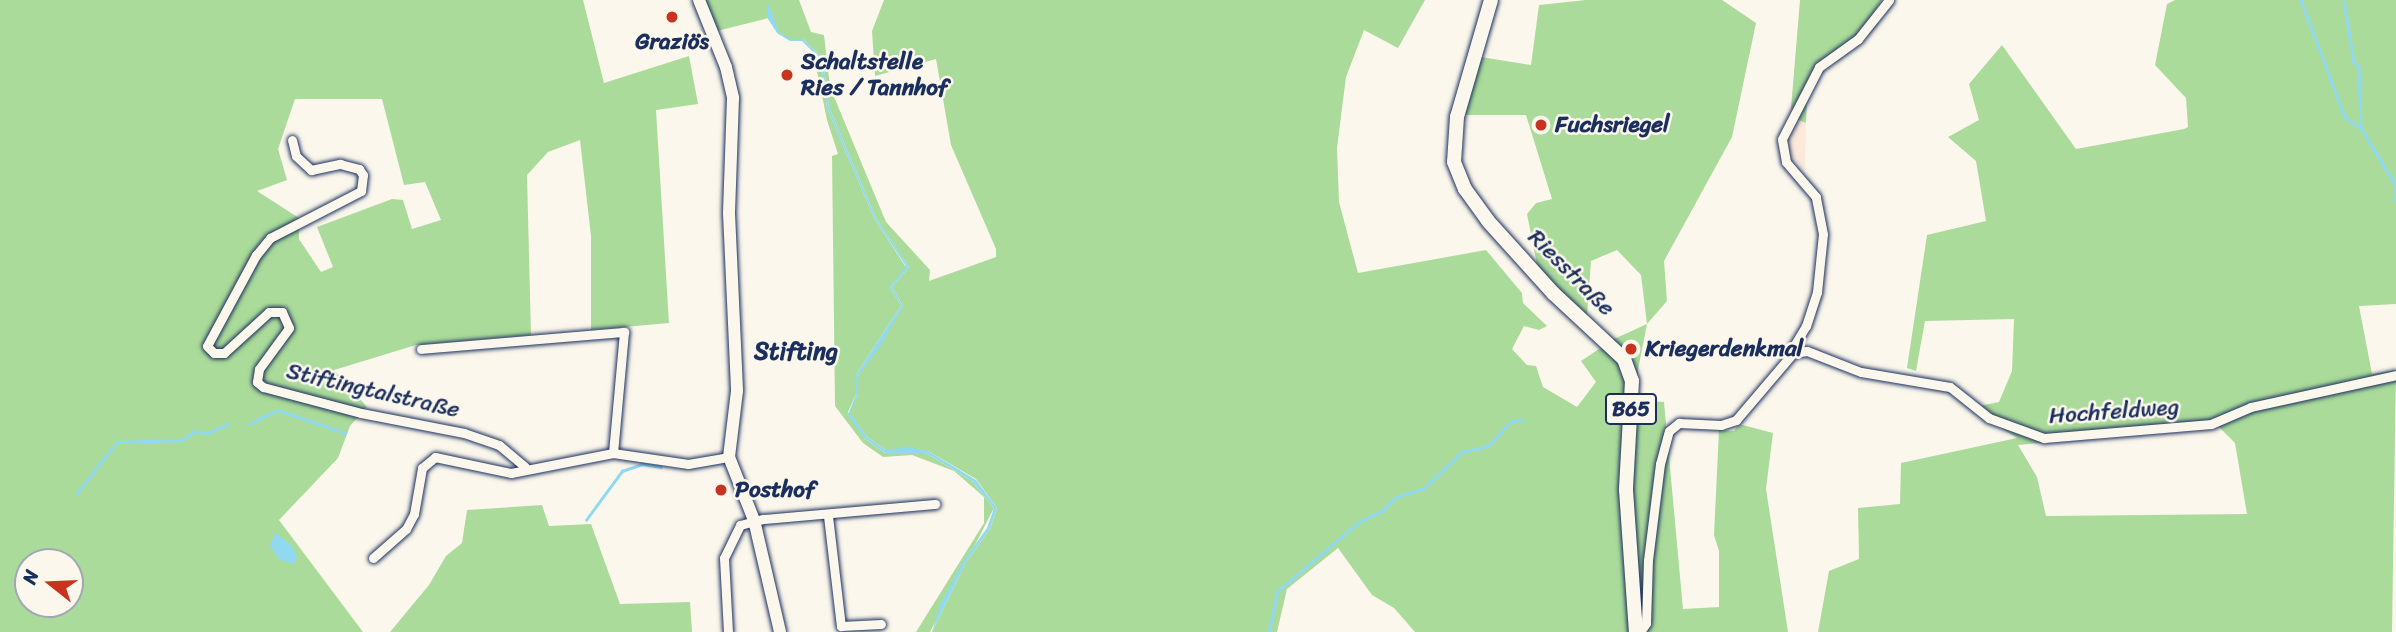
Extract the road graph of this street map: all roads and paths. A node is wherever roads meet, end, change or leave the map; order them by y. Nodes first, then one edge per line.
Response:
1 (699, 0) edge
2 (1491, 0) edge
3 (1889, 0) edge
4 (292, 140) dead end
5 (1806, 326) junction
6 (421, 349) dead end
7 (1813, 354) junction
8 (1788, 356) junction
9 (2396, 375) edge
10 (613, 453) junction
11 (729, 457) junction
12 (525, 467) junction
13 (935, 504) dead end
14 (828, 516) junction
15 (754, 520) junction
16 (373, 558) dead end
17 (881, 624) dead end
18 (727, 632) edge
19 (780, 632) edge
20 (1638, 632) edge

1 - 11 street
2 - 20 main road, Riesstraße / B65
3 - 5 street
4 - 12 street, Stiftingtalstraße
5 - 7 street
5 - 8 street
6 - 10 street
7 - 8 street, Hochfeldweg
7 - 9 street, Hochfeldweg
8 - 20 street
10 - 11 street
10 - 12 street
11 - 15 street
12 - 16 street
13 - 14 street
14 - 15 street
14 - 17 street
15 - 18 street
15 - 19 street

